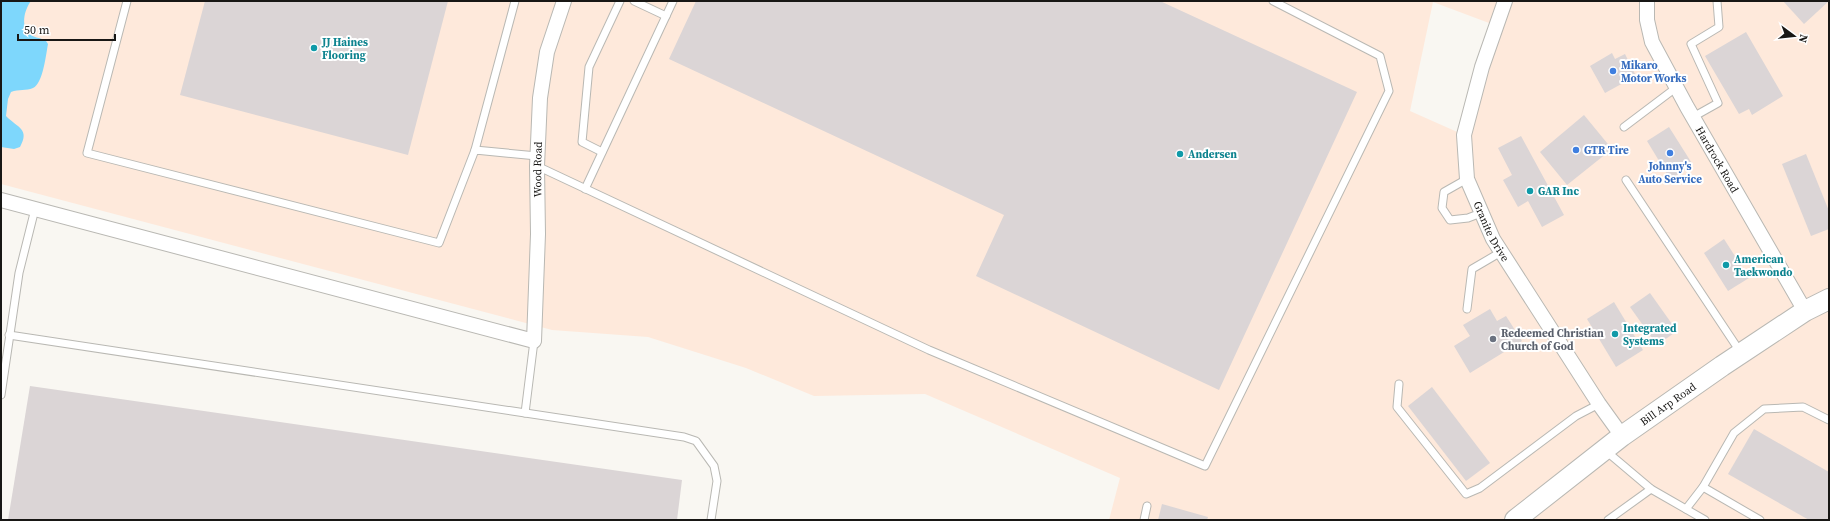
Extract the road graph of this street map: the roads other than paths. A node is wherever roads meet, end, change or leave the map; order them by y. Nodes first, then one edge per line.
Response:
1 (127, 1) edge
2 (515, 1) edge
3 (564, 1) edge
4 (620, 1) edge
5 (634, 1) edge
6 (673, 1) edge
7 (1273, 1) edge
8 (1506, 1) edge
9 (1647, 1) edge
10 (1717, 1) edge
11 (666, 16) junction
12 (1677, 87) junction
13 (1693, 117) junction
14 (1624, 127) dead end
15 (475, 150) junction
16 (602, 152) junction
17 (537, 161) junction
18 (1467, 178) junction
19 (1626, 180) dead end
20 (585, 189) junction
21 (1, 200) edge
22 (35, 209) junction
23 (1482, 213) junction
24 (1501, 252) junction
25 (1829, 299) edge
26 (1467, 309) dead end
27 (1805, 311) junction
28 (9, 335) junction
29 (534, 341) junction
30 (1741, 353) junction
31 (1399, 384) dead end
32 (1, 395) edge
33 (1599, 404) junction
34 (524, 413) junction
35 (1829, 420) edge
36 (1622, 436) junction
37 (1605, 449) junction
38 (1703, 487) junction
39 (1651, 490) junction
40 (1147, 506) dead end
41 (1686, 509) junction
42 (711, 520) edge
43 (1144, 520) edge
44 (1515, 520) edge
45 (1608, 520) edge
46 (1705, 520) edge
47 (1760, 520) edge

1 - 15 lane
2 - 15 lane
3 - 17 street, Wood Road
4 - 16 lane
5 - 11 lane
6 - 11 lane
7 - 20 lane
8 - 18 street, Granite Drive
9 - 12 street, Hardrock Road
10 - 13 lane
11 - 16 lane
12 - 13 street, Hardrock Road
12 - 14 lane
13 - 27 street, Hardrock Road
15 - 17 lane
16 - 20 lane
17 - 20 lane
17 - 29 street, Wood Road
18 - 23 street, Granite Drive
18 - 23 lane
19 - 30 lane
21 - 22 street
22 - 28 lane
22 - 29 street
23 - 24 street, Granite Drive
24 - 26 lane
24 - 33 street, Granite Drive
25 - 27 main road, Bill Arp Road
27 - 30 main road, Bill Arp Road
28 - 32 lane
28 - 34 lane
29 - 34 lane
30 - 36 main road, Bill Arp Road
31 - 33 lane
33 - 36 street, Granite Drive
34 - 42 lane
35 - 38 lane
36 - 37 main road, Bill Arp Road
37 - 39 lane
37 - 44 main road, Bill Arp Road
38 - 41 lane
38 - 47 lane
39 - 41 lane
39 - 45 lane
40 - 43 lane
41 - 46 lane

